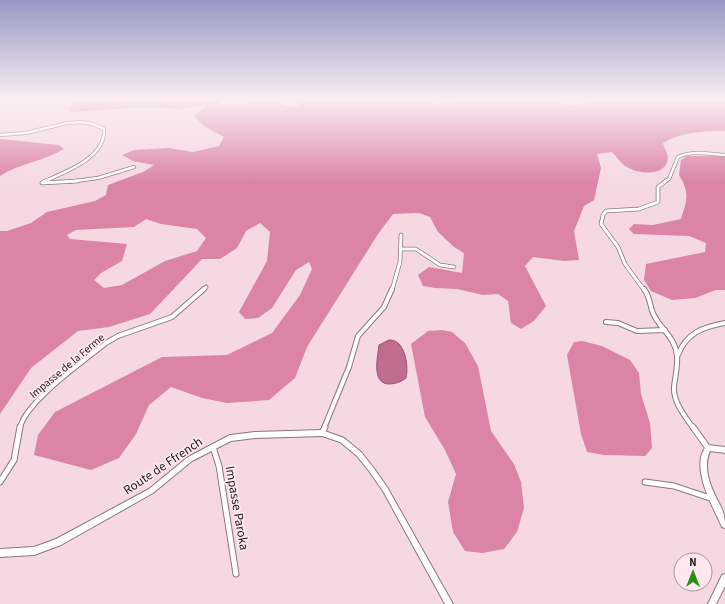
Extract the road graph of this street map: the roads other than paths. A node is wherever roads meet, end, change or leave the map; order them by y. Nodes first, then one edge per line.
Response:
1 (54, 126) edge
2 (98, 126) edge
3 (0, 135) edge
4 (725, 155) edge
5 (134, 167) dead end
6 (401, 235) dead end
7 (402, 249) junction
8 (454, 266) dead end
9 (206, 287) dead end
10 (606, 322) dead end
11 (725, 323) edge
12 (665, 330) junction
13 (677, 356) junction
14 (322, 433) junction
15 (213, 447) junction
16 (708, 448) junction
17 (725, 450) edge
18 (0, 482) edge
19 (645, 482) dead end
20 (714, 499) junction
21 (725, 524) edge
22 (0, 553) edge
23 (236, 574) dead end
24 (725, 578) edge
25 (449, 604) edge
26 (712, 604) edge

1 - 3 street
2 - 5 street
4 - 12 street
6 - 7 street
7 - 8 street
7 - 14 street
9 - 18 street, Impasse de la Ferme
10 - 12 street
11 - 13 street
12 - 13 street
13 - 16 street
14 - 15 main road, Route de Ffrench
14 - 25 main road, Route de Ffrench
15 - 22 main road, Route de Ffrench
15 - 23 street, Impasse Paroka
16 - 17 main road
16 - 20 main road
19 - 20 street
20 - 21 main road
24 - 26 main road

